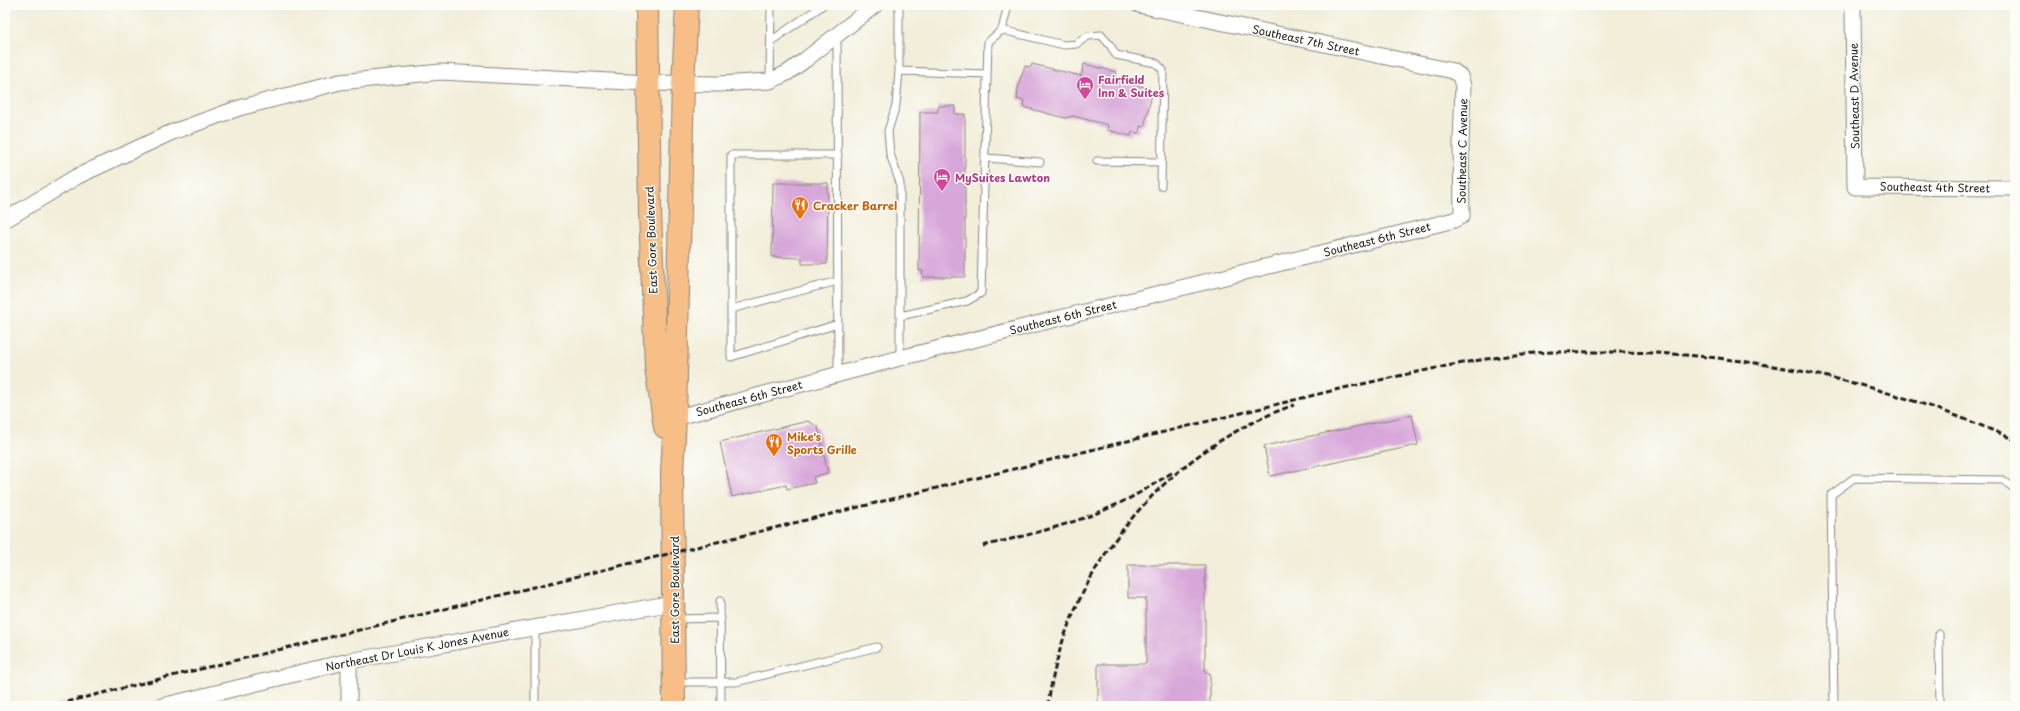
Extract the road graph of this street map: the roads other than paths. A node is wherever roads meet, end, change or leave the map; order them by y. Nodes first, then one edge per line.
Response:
1 (647, 5) edge
2 (687, 5) edge
3 (771, 5) edge
4 (823, 5) edge
5 (875, 5) edge
6 (899, 5) edge
7 (1008, 5) edge
8 (1139, 5) edge
9 (1853, 5) edge
10 (1002, 30) junction
11 (837, 33) junction
12 (770, 41) junction
13 (900, 71) junction
14 (987, 74) junction
15 (770, 81) junction
16 (647, 83) junction
17 (683, 83) junction
18 (1463, 86) joint
19 (838, 155) junction
20 (986, 158) junction
21 (1040, 162) dead end
22 (1097, 162) dead end
23 (1161, 162) junction
24 (1160, 186) dead end
25 (1855, 186) joint
26 (2015, 188) edge
27 (1462, 216) joint
28 (5, 220) edge
29 (838, 281) junction
30 (731, 309) junction
31 (900, 316) junction
32 (838, 324) junction
33 (900, 358) junction
34 (838, 374) junction
35 (670, 419) junction
36 (2015, 489) edge
37 (720, 601) dead end
38 (674, 611) junction
39 (721, 618) junction
40 (535, 627) junction
41 (1939, 634) dead end
42 (877, 647) dead end
43 (349, 661) junction
44 (674, 682) junction
45 (721, 683) junction
46 (162, 706) edge
47 (349, 706) edge
48 (535, 706) edge
49 (674, 706) edge
50 (721, 706) edge
51 (1834, 706) edge
52 (1940, 706) edge

1 - 16 main road, East Gore Boulevard
2 - 17 main road, East Gore Boulevard
3 - 12 lane
4 - 12 lane
5 - 11 street
6 - 13 lane
7 - 10 lane
8 - 18 street, Southeast 7th Street
9 - 25 street, Southeast D Avenue
10 - 14 lane
10 - 23 lane
11 - 15 street
11 - 19 lane
12 - 15 lane
13 - 14 lane
13 - 31 lane
14 - 20 lane
15 - 17 street
16 - 17 street
16 - 28 street
16 - 35 main road, East Gore Boulevard
17 - 35 main road, East Gore Boulevard
18 - 27 street, Southeast C Avenue
19 - 29 lane
19 - 30 lane
20 - 21 lane
20 - 31 lane
22 - 23 lane
23 - 24 lane
25 - 26 street, Southeast 4th Street
27 - 33 street, Southeast 6th Street
29 - 30 lane
29 - 32 lane
30 - 32 lane
31 - 33 lane
32 - 34 lane
33 - 34 street, Southeast 6th Street
34 - 35 street, Southeast 6th Street
35 - 38 main road, East Gore Boulevard
36 - 51 lane
37 - 39 lane
38 - 39 lane
38 - 40 street, Northeast Dr Louis K Jones Avenue
38 - 44 main road, East Gore Boulevard
39 - 45 lane
40 - 43 street, Northeast Dr Louis K Jones Avenue
40 - 48 lane
41 - 52 lane
42 - 45 lane
43 - 46 street, Northeast Dr Louis K Jones Avenue
43 - 47 street
44 - 45 lane
44 - 49 main road, East Gore Boulevard
45 - 50 lane

